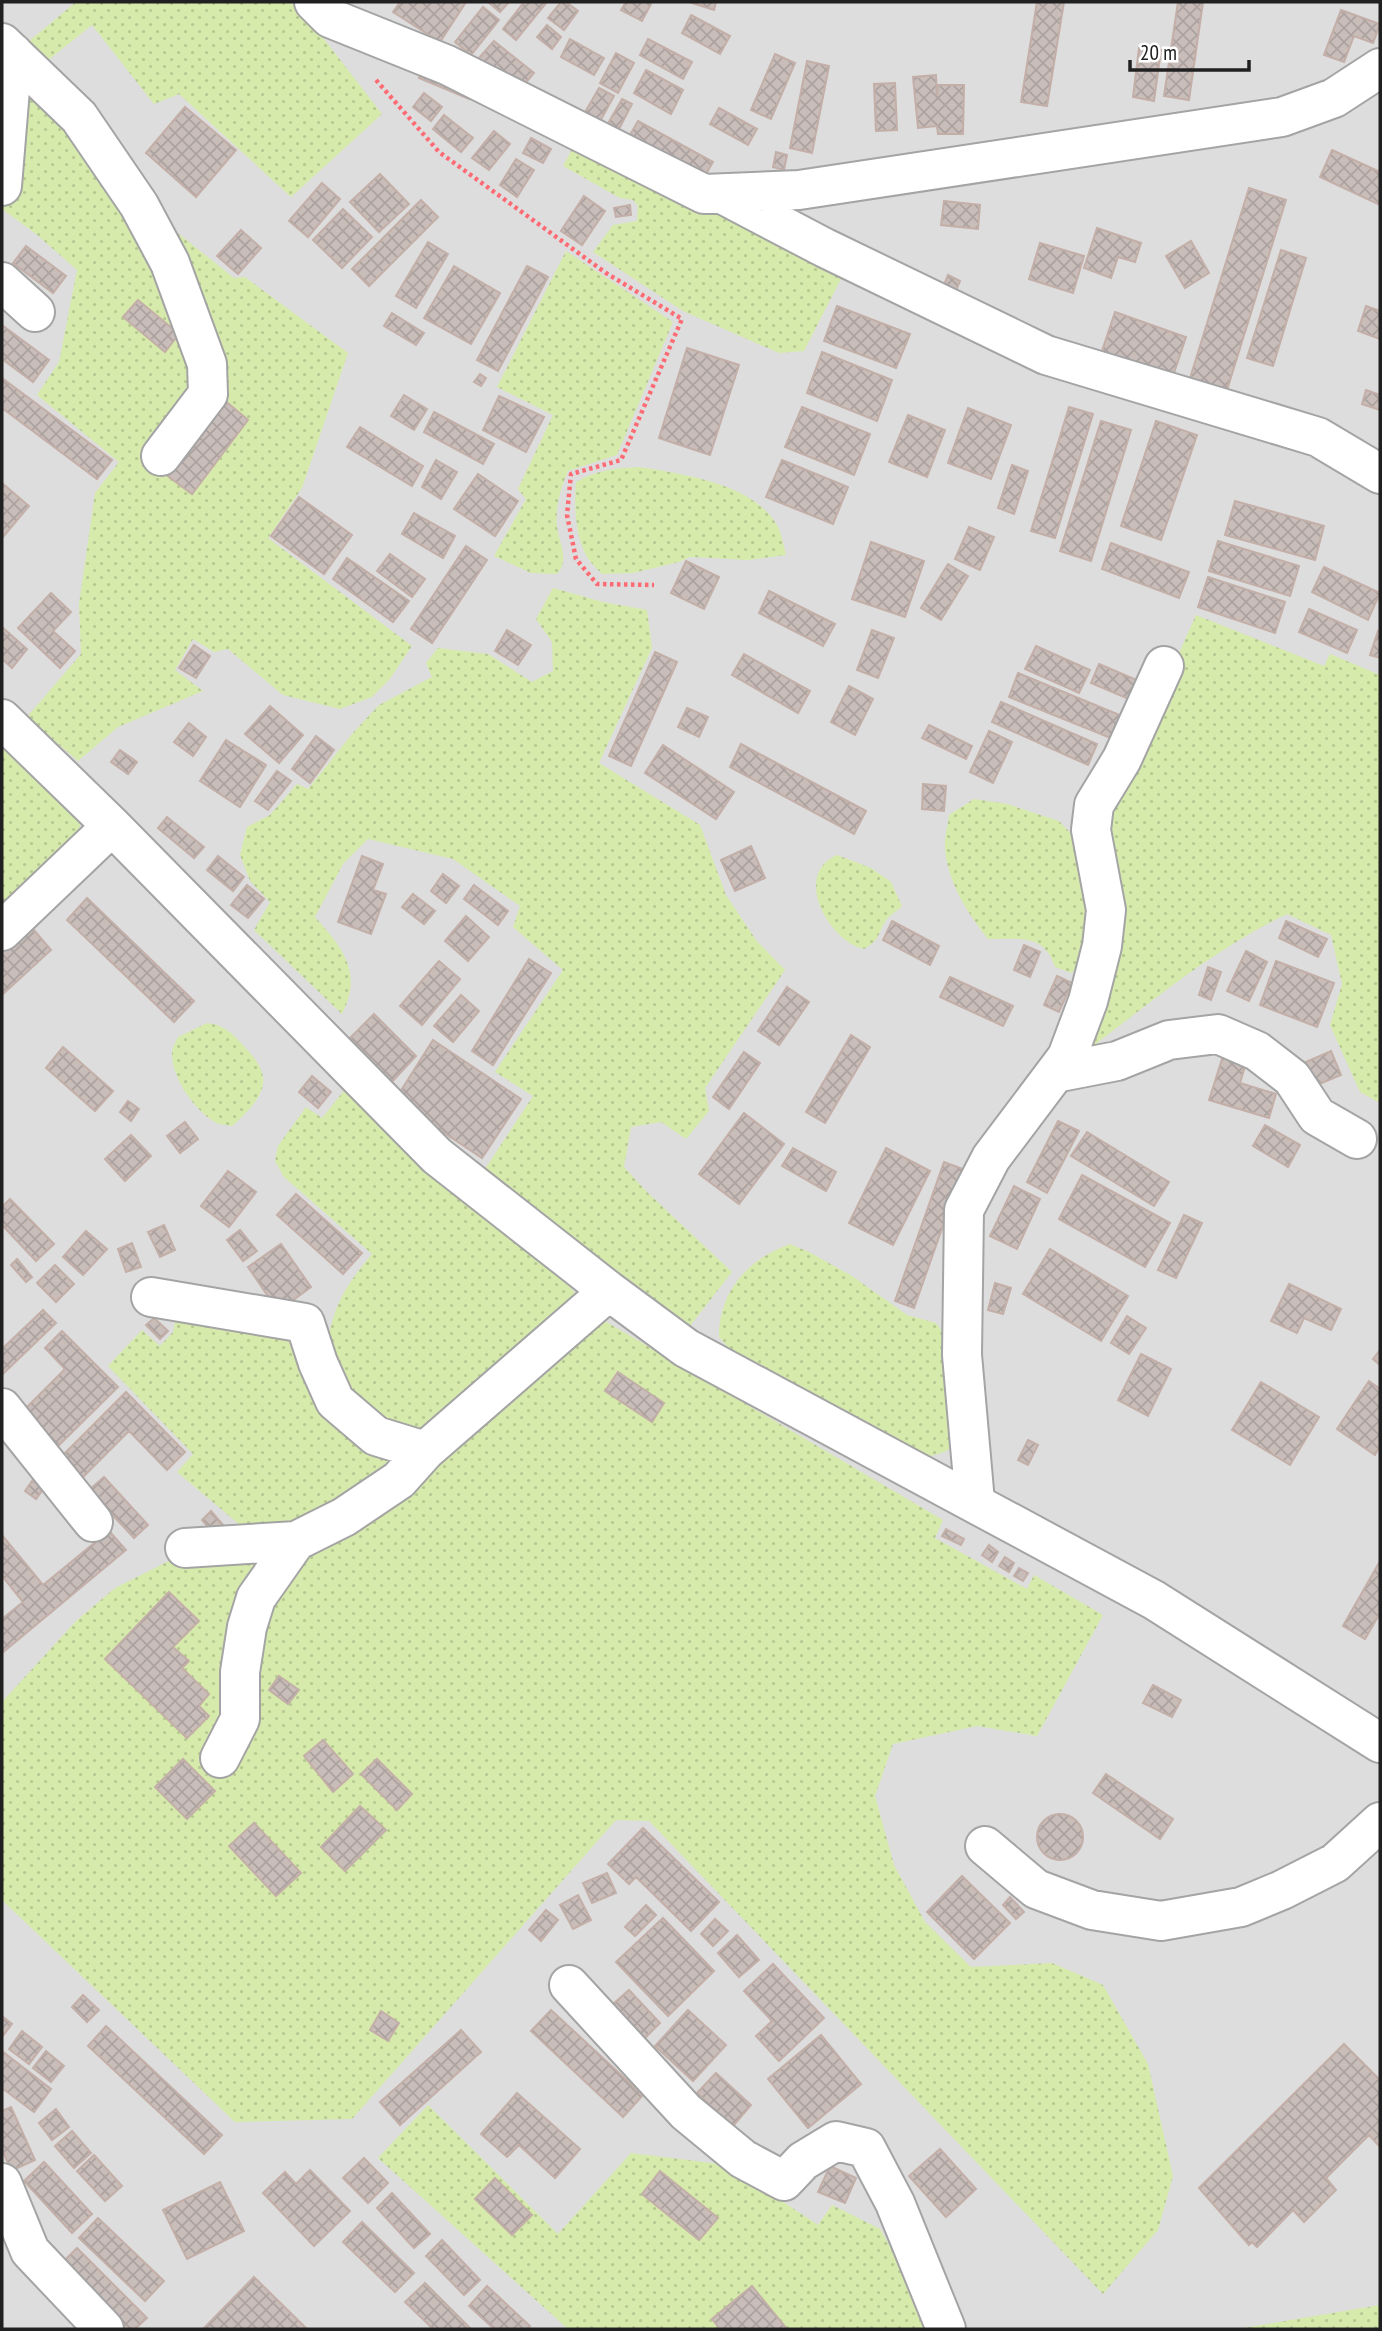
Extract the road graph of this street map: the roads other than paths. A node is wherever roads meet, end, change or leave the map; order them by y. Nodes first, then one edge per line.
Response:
1 (335, 7) edge
2 (8, 48) edge
3 (1380, 68) edge
4 (2, 186) edge
5 (720, 193) junction
6 (2, 282) edge
7 (35, 312) dead end
8 (161, 456) dead end
9 (1380, 474) edge
10 (1164, 666) dead end
11 (2, 719) edge
12 (112, 826) junction
13 (2, 931) edge
14 (1055, 1073) junction
15 (1357, 1139) dead end
16 (609, 1291) junction
17 (151, 1297) dead end
18 (2, 1408) edge
19 (425, 1451) junction
20 (975, 1502) junction
21 (93, 1522) dead end
22 (296, 1541) junction
23 (185, 1548) dead end
24 (1380, 1743) edge
25 (220, 1758) dead end
26 (1380, 1822) edge
27 (985, 1846) dead end
28 (569, 1984) dead end
29 (2, 2183) edge
30 (104, 2329) edge
31 (946, 2329) edge

1 - 5 street
2 - 4 street
2 - 8 street
3 - 5 street
5 - 9 street
6 - 7 street
10 - 14 street
11 - 12 street
12 - 13 street
12 - 16 street
14 - 15 street
14 - 20 street
16 - 19 street
16 - 20 street
17 - 19 street
18 - 21 street
19 - 22 street
20 - 24 street
22 - 23 street
22 - 25 street
26 - 27 street
28 - 31 street
29 - 30 street

